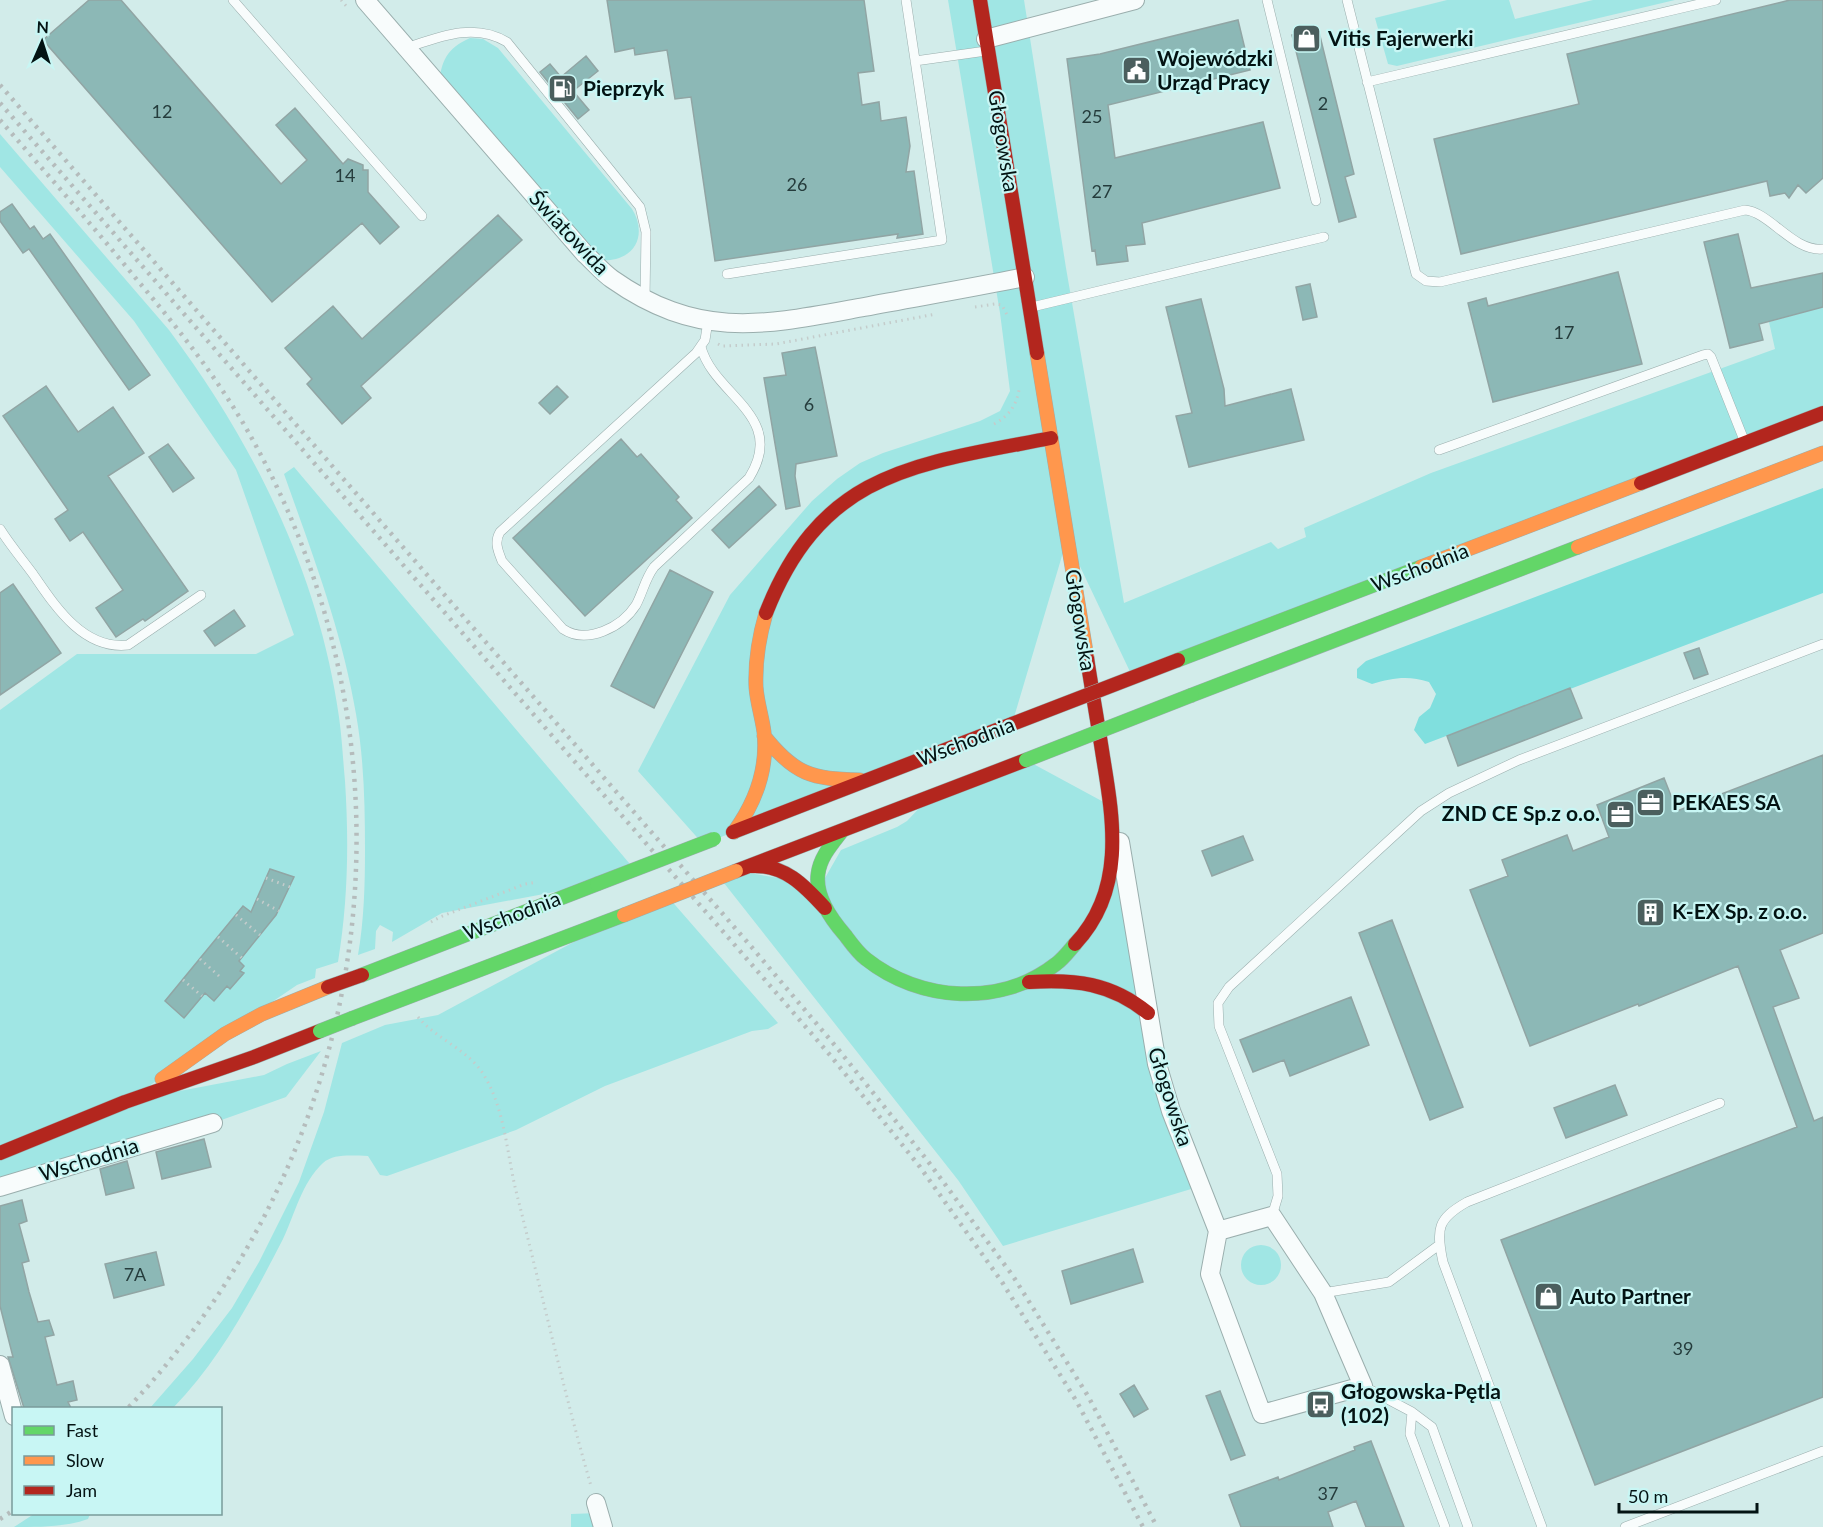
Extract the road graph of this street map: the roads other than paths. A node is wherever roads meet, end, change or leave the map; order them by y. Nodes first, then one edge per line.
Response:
1 (234, 0) edge
2 (365, 0) edge
3 (906, 0) edge
4 (980, 0) edge
5 (1135, 0) edge
6 (1267, 0) edge
7 (1347, 0) edge
8 (1716, 0) edge
9 (987, 45) junction
10 (406, 48) junction
11 (915, 61) junction
12 (1367, 82) junction
13 (1316, 201) dead end
14 (423, 216) dead end
15 (1324, 237) dead end
16 (1823, 249) edge
17 (727, 274) dead end
18 (1024, 277) junction
19 (645, 300) junction
20 (1030, 308) junction
21 (708, 321) junction
22 (701, 346) junction
23 (1823, 413) edge
24 (1051, 438) junction
25 (1745, 443) junction
26 (1439, 450) dead end
27 (1823, 453) edge
28 (1, 532) edge
29 (201, 595) dead end
30 (1823, 644) edge
31 (764, 736) junction
32 (870, 780) junction
33 (1111, 806) junction
34 (842, 831) junction
35 (734, 832) junction
36 (750, 866) junction
37 (826, 909) junction
38 (1024, 983) junction
39 (1148, 1013) junction
40 (125, 1102) junction
41 (1720, 1103) dead end
42 (213, 1123) dead end
43 (0, 1153) edge
44 (0, 1187) edge
45 (1272, 1216) junction
46 (1218, 1231) junction
47 (1439, 1245) junction
48 (1323, 1293) junction
49 (0, 1365) edge
50 (1363, 1386) junction
51 (12, 1409) edge
52 (1412, 1412) junction
53 (1823, 1450) edge
54 (596, 1503) road end
55 (603, 1527) edge
56 (1445, 1527) edge
57 (1468, 1527) edge
58 (1542, 1527) edge
59 (1624, 1527) edge

1 - 14 lane
2 - 10 street, Światowida
3 - 11 lane
4 - 9 street, Głogowska
5 - 9 street
6 - 13 lane
7 - 12 lane
8 - 12 lane
9 - 11 lane
9 - 18 street, Głogowska
10 - 19 street, Światowida
10 - 19 lane
11 - 17 lane
12 - 16 lane
15 - 20 lane
18 - 20 street, Głogowska
18 - 21 street, Światowida
19 - 21 street, Światowida
20 - 24 street, Głogowska
21 - 22 lane
22 - 22 lane
23 - 25 street, Wschodnia
24 - 31 street
24 - 33 street, Głogowska
25 - 26 lane
25 - 32 street, Wschodnia, bridge
27 - 34 street, Wschodnia, bridge
28 - 29 lane
30 - 45 lane
31 - 32 street
31 - 35 street
32 - 35 street, Wschodnia
33 - 38 street
33 - 39 street, Głogowska
34 - 36 street, Wschodnia
34 - 37 street
35 - 40 street, Wschodnia, bridge
36 - 37 street
36 - 40 street, Wschodnia, bridge
37 - 38 street
38 - 39 street
39 - 46 street, Głogowska
40 - 43 street, Wschodnia
41 - 47 lane
42 - 44 street, Wschodnia
45 - 46 street
45 - 48 street
46 - 50 street
47 - 48 lane
47 - 58 lane
48 - 50 street
49 - 51 street
50 - 52 lane
52 - 56 lane
52 - 57 lane
53 - 59 lane
54 - 55 street

